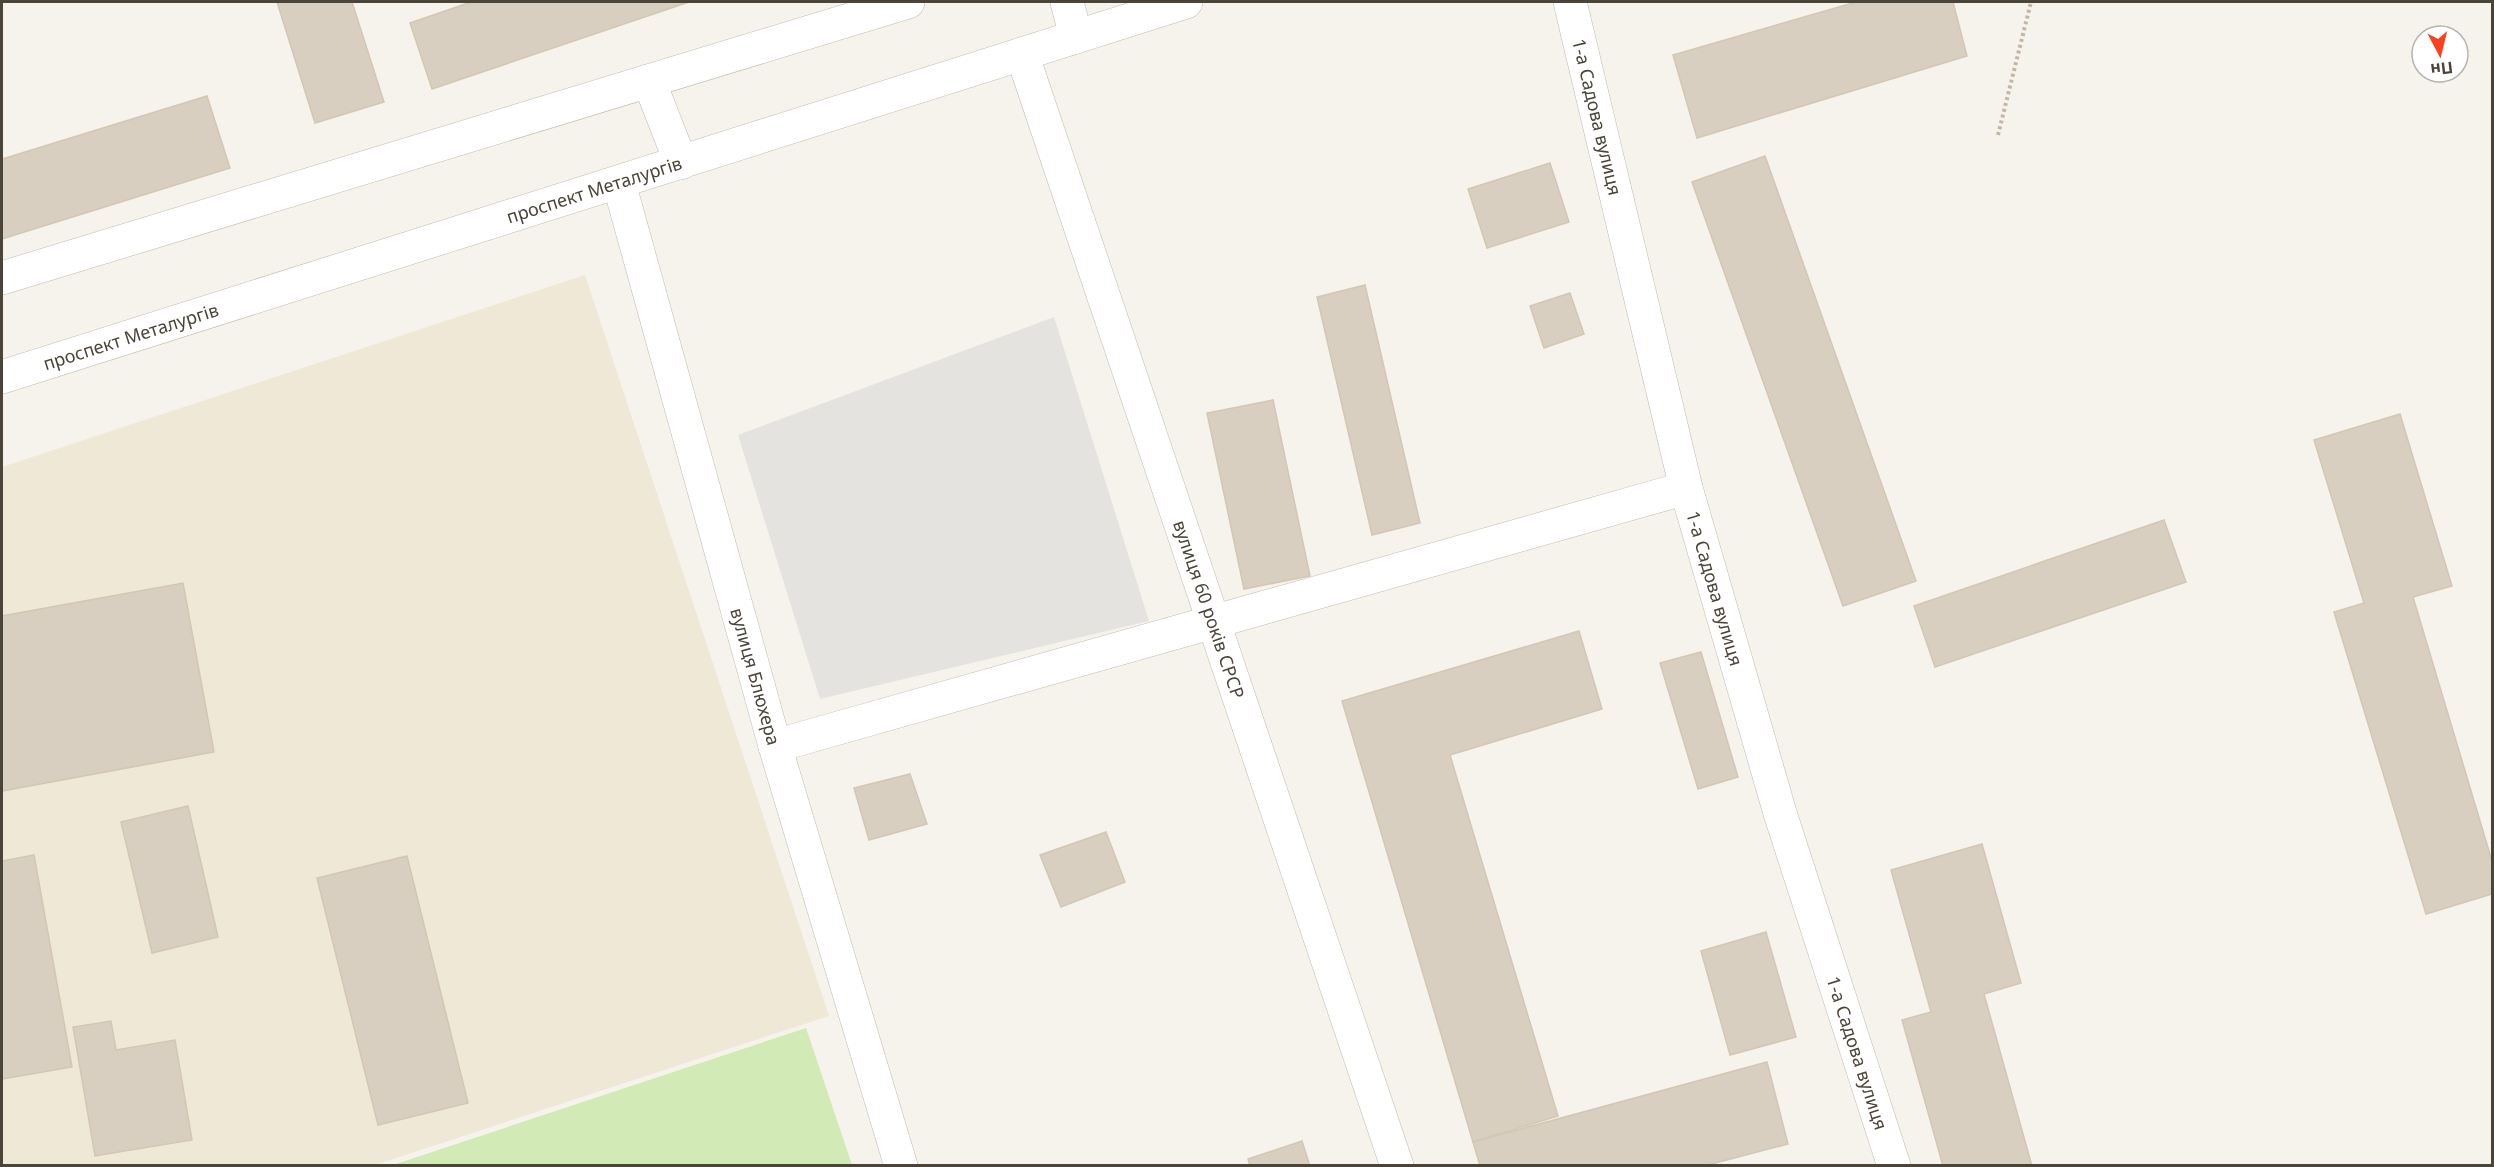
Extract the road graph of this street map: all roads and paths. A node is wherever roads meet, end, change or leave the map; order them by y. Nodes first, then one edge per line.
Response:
1 (908, 2) edge
2 (1067, 2) edge
3 (1186, 2) edge
4 (1570, 2) edge
5 (2031, 2) edge
6 (1076, 37) junction
7 (1022, 54) junction
8 (649, 81) junction
9 (1998, 135) dead end
10 (681, 163) junction
11 (619, 183) junction
12 (2, 278) edge
13 (2, 377) edge
14 (1686, 488) junction
15 (775, 746) junction
16 (901, 1166) edge
17 (1397, 1166) edge
18 (1894, 1166) edge

1 - 8 street
2 - 6 street
3 - 6 street, проспект Металургів
4 - 14 street, 1-а Садова вулиця
5 - 9 path
6 - 7 street, проспект Металургів
7 - 10 street, проспект Металургів
7 - 17 street, вулиця 60 років СРСР
8 - 10 street
8 - 12 street
10 - 11 street, проспект Металургів
11 - 13 street, проспект Металургів
11 - 15 street, вулиця Блюхера
14 - 15 street
14 - 18 street, 1-а Садова вулиця
15 - 16 street, вулиця Блюхера

